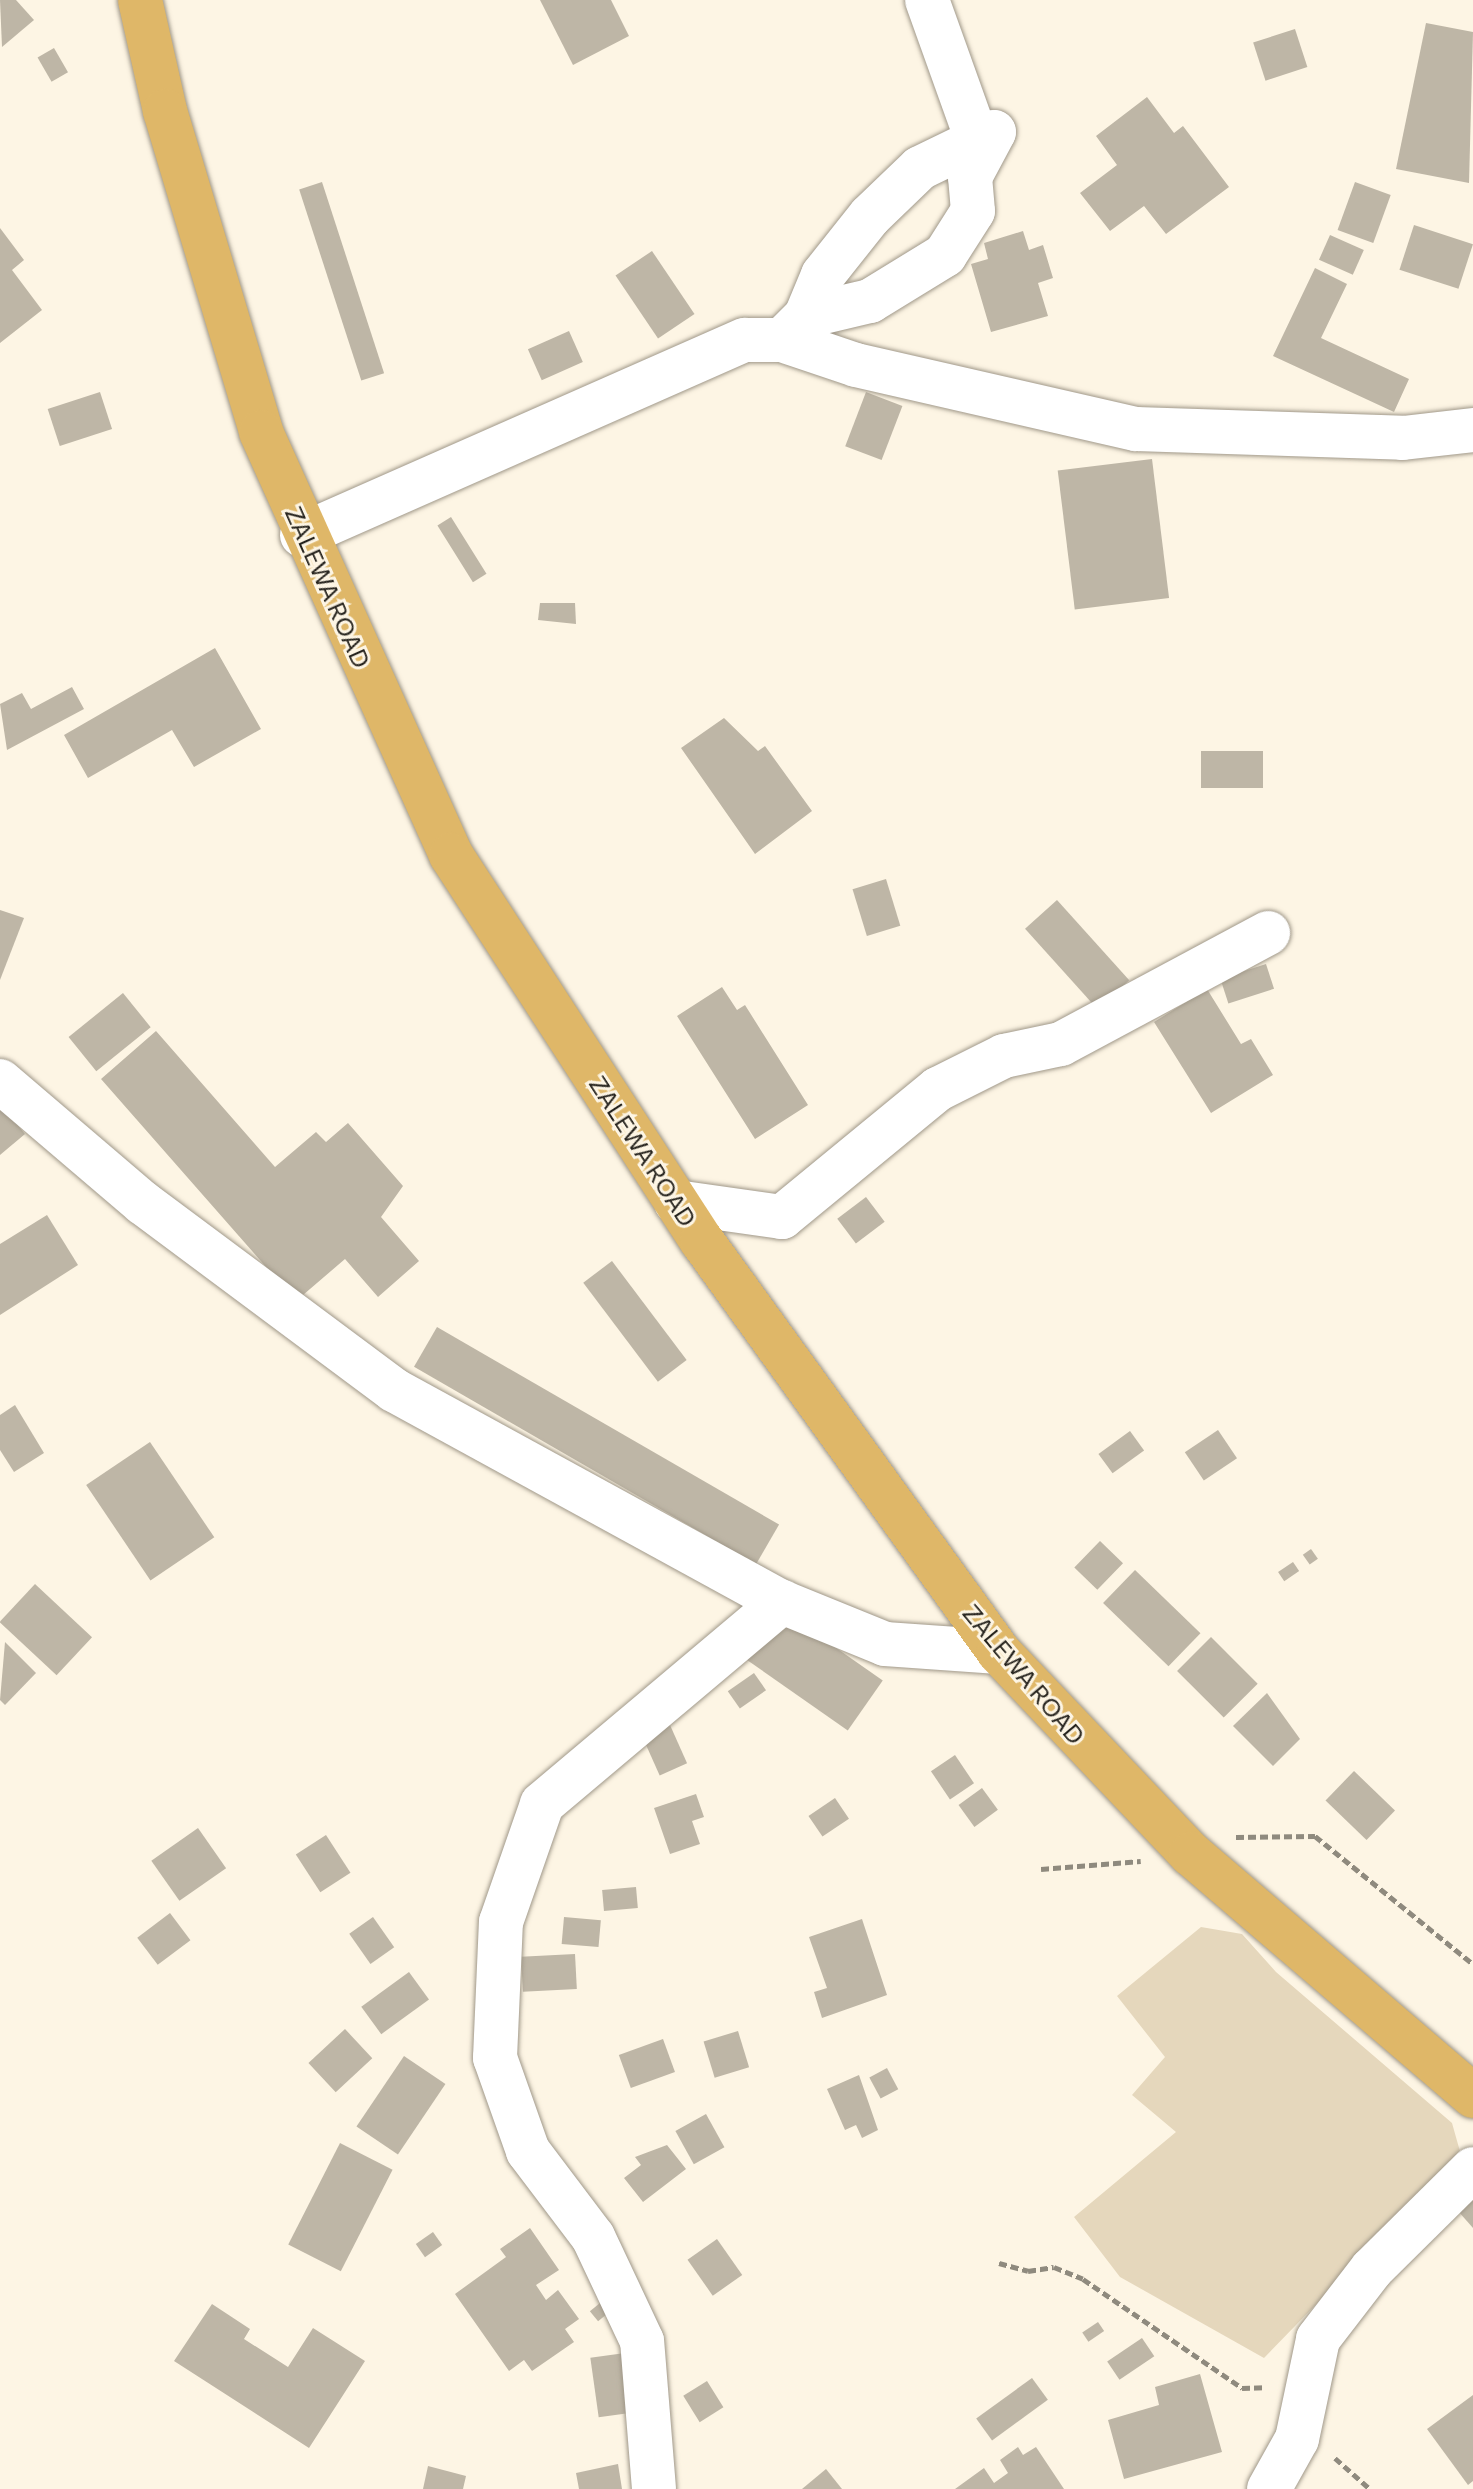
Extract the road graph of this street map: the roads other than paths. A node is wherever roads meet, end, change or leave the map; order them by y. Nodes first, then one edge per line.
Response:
1 (140, 0) edge
2 (927, 0) edge
3 (977, 140) junction
4 (794, 328) junction
5 (1473, 430) edge
6 (302, 535) junction
7 (1268, 933) dead end
8 (0, 1081) edge
9 (676, 1202) junction
10 (782, 1602) junction
11 (999, 1652) junction
12 (1473, 2096) edge
13 (1473, 2169) edge
14 (654, 2489) edge
15 (1269, 2489) edge

1 - 6 highway, ZALEWA ROAD
2 - 3 street
3 - 4 street
3 - 4 street
4 - 5 street
4 - 6 street
6 - 9 highway, ZALEWA ROAD
7 - 9 street
8 - 10 street
9 - 11 highway, ZALEWA ROAD
10 - 11 street
10 - 14 street
11 - 12 highway, ZALEWA ROAD
13 - 15 street

